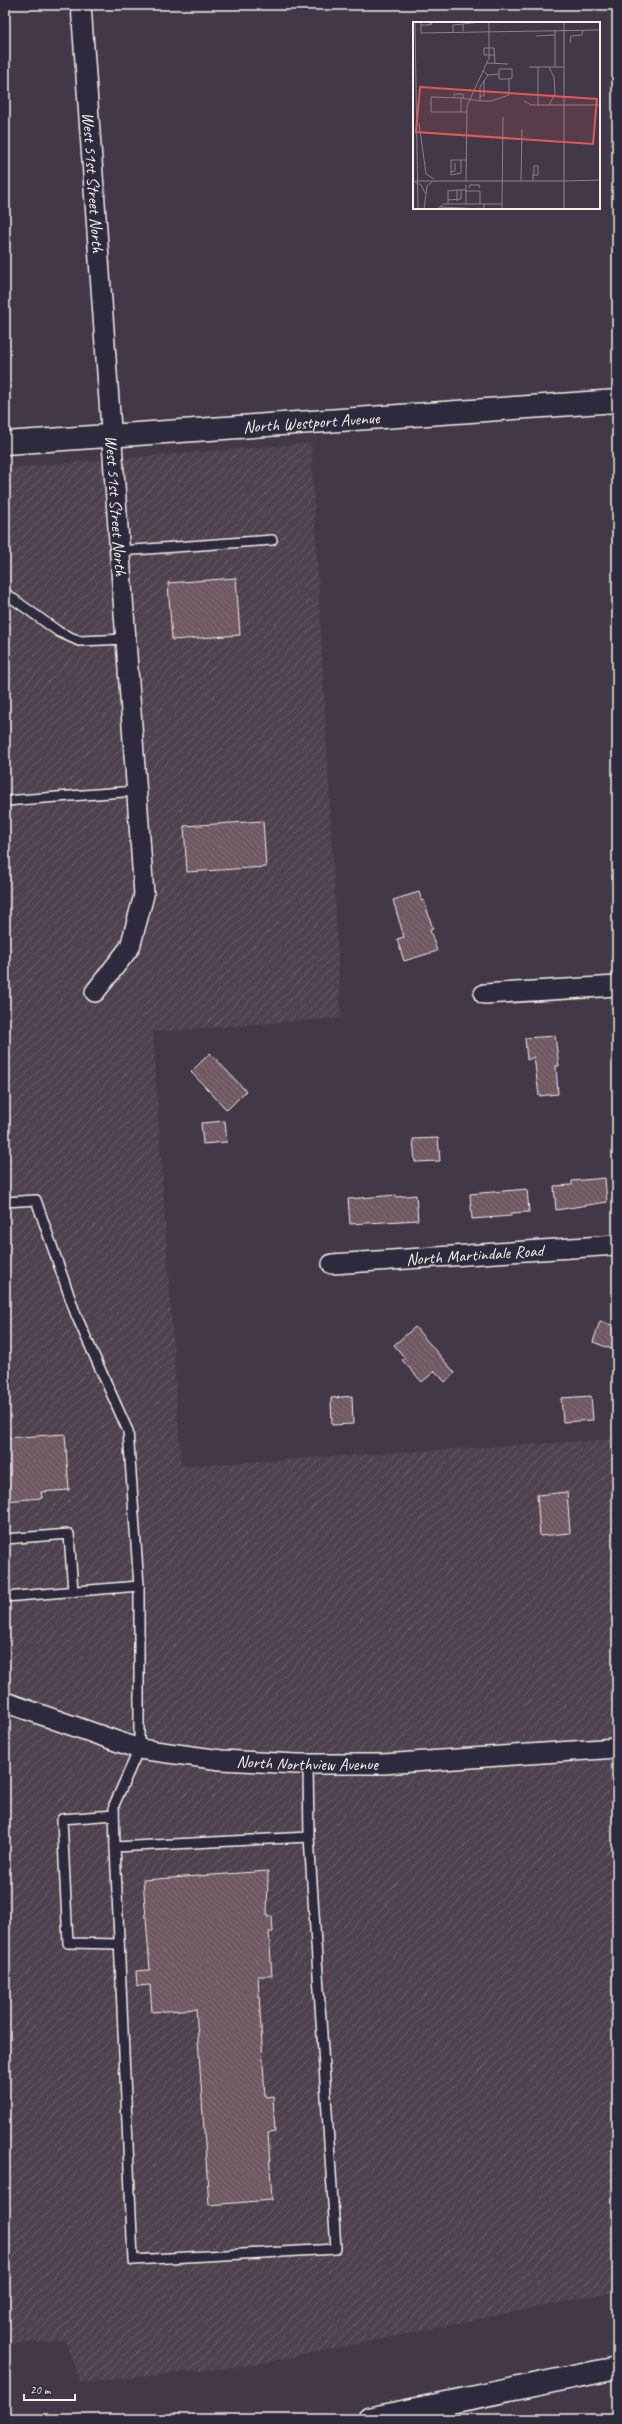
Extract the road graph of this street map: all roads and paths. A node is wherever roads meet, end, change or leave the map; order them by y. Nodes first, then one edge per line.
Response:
1 (81, 5) edge
2 (617, 400) edge
3 (112, 435) junction
4 (5, 443) edge
5 (272, 540) dead end
6 (120, 551) junction
7 (5, 593) edge
8 (126, 639) junction
9 (136, 791) junction
10 (5, 801) edge
11 (617, 986) edge
12 (95, 992) dead end
13 (484, 994) dead end
14 (5, 1202) edge
15 (617, 1246) edge
16 (332, 1264) dead end
17 (5, 1539) edge
18 (139, 1586) junction
19 (73, 1592) junction
20 (5, 1597) edge
21 (5, 1702) edge
22 (617, 1748) edge
23 (139, 1749) junction
24 (308, 1764) junction
25 (114, 1815) junction
26 (309, 1837) junction
27 (115, 1847) junction
28 (119, 1944) junction
29 (617, 2368) edge
30 (368, 2419) edge

1 - 3 street, West 51st Street North
2 - 3 main road, North Westport Avenue
3 - 4 main road, North Westport Avenue
3 - 6 street, West 51st Street North
5 - 6 lane
6 - 8 street, West 51st Street North
7 - 8 lane
8 - 9 street, West 51st Street North
9 - 10 lane
9 - 12 street, West 51st Street North
11 - 13 street
14 - 18 lane
15 - 16 street, North Martindale Road
17 - 19 lane
18 - 19 lane
18 - 23 lane
19 - 20 lane
21 - 23 street, North Northview Avenue
22 - 24 street, North Northview Avenue
23 - 24 street, North Northview Avenue
23 - 25 lane
24 - 26 lane
25 - 27 lane
25 - 28 lane
26 - 27 lane
26 - 28 lane
27 - 28 lane
29 - 30 main road

